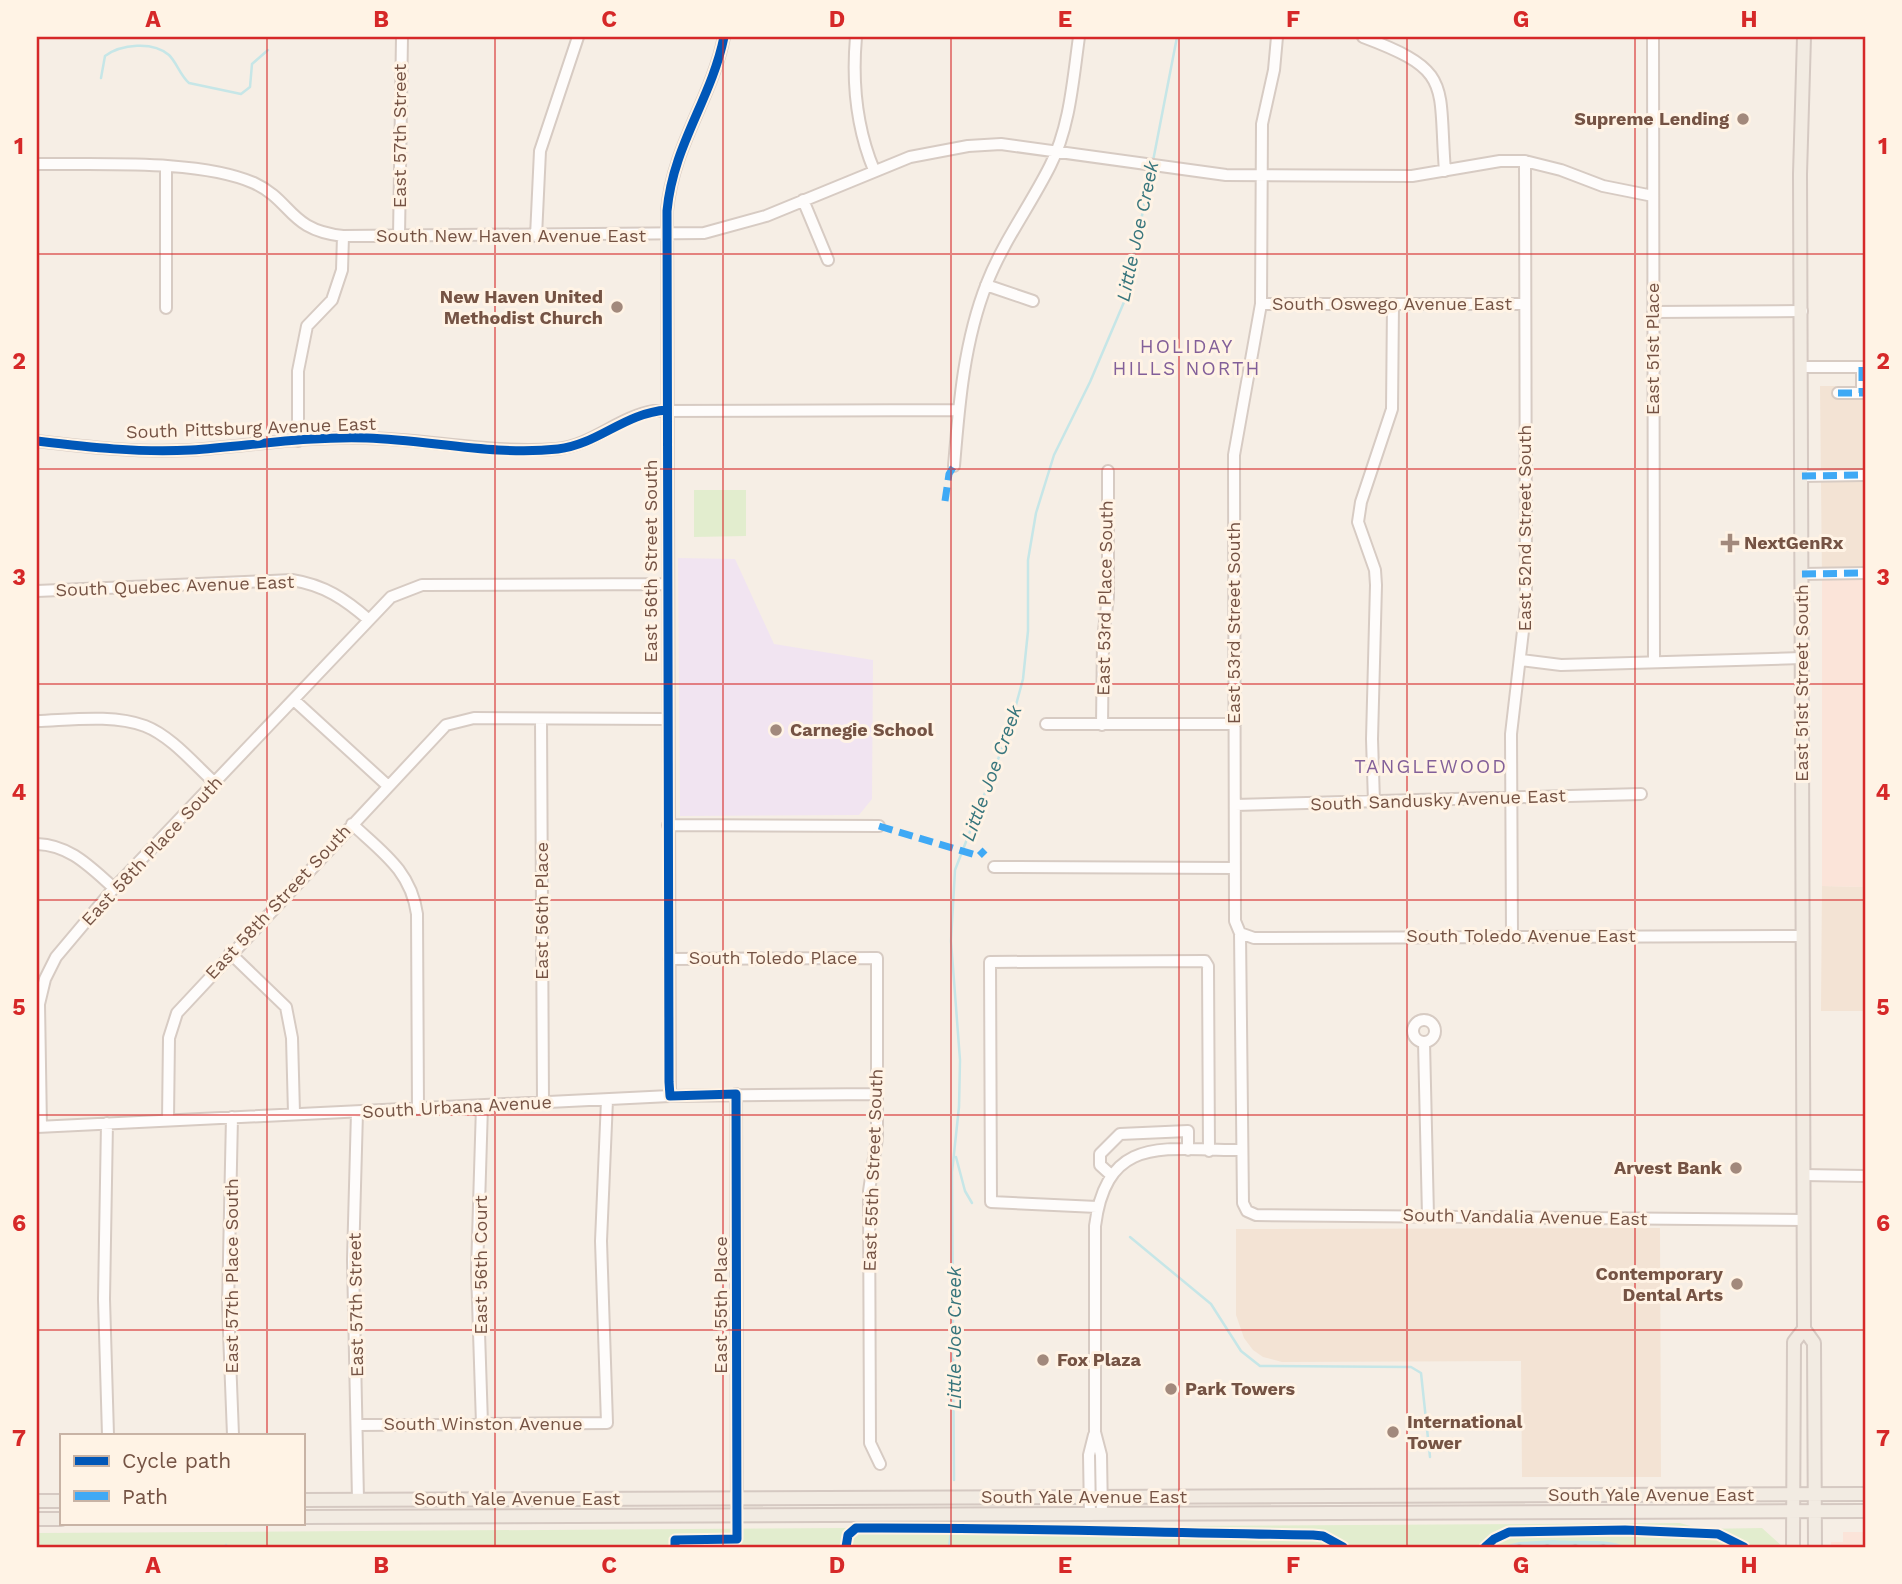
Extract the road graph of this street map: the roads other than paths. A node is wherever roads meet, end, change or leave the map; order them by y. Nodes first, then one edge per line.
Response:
1 (402, 37) edge
2 (579, 37) edge
3 (724, 37) edge
4 (856, 37) edge
5 (1079, 37) edge
6 (1277, 37) edge
7 (1363, 37) edge
8 (1653, 37) edge
9 (1804, 37) edge
10 (1057, 150) junction
11 (1525, 161) junction
12 (37, 164) edge
13 (166, 166) junction
14 (874, 170) junction
15 (1445, 171) junction
16 (1261, 174) junction
17 (1653, 196) junction
18 (803, 200) junction
19 (343, 236) junction
20 (399, 236) junction
21 (536, 236) junction
22 (666, 236) junction
23 (828, 261) dead end
24 (986, 285) junction
25 (1033, 301) dead end
26 (1261, 304) junction
27 (1393, 304) junction
28 (1524, 304) junction
29 (166, 308) dead end
30 (1802, 311) junction
31 (1653, 312) junction
32 (1864, 367) edge
33 (1802, 368) junction
34 (1838, 393) dead end
35 (1864, 393) edge
36 (667, 410) junction
37 (958, 410) junction
38 (37, 441) edge
39 (298, 441) junction
40 (954, 466) dead end
41 (1108, 471) dead end
42 (1865, 475) edge
43 (1802, 476) junction
44 (1865, 573) edge
45 (1802, 574) junction
46 (668, 584) junction
47 (37, 591) edge
48 (369, 621) junction
49 (1802, 658) junction
50 (1521, 660) junction
51 (1654, 661) junction
52 (294, 700) junction
53 (541, 719) junction
54 (667, 719) junction
55 (37, 720) edge
56 (1046, 724) dead end
57 (1235, 724) junction
58 (1102, 725) junction
59 (216, 784) junction
60 (387, 785) junction
61 (1641, 794) dead end
62 (1512, 800) junction
63 (1374, 802) junction
64 (1235, 805) junction
65 (352, 824) junction
66 (668, 825) junction
67 (879, 826) dead end
68 (37, 844) edge
69 (994, 867) dead end
70 (1235, 868) junction
71 (114, 888) junction
72 (1240, 933) junction
73 (1512, 936) junction
74 (1803, 936) junction
75 (230, 953) junction
76 (877, 958) joint
77 (668, 959) junction
78 (1424, 1042) dead end
79 (736, 1094) junction
80 (877, 1094) junction
81 (670, 1096) junction
82 (607, 1100) junction
83 (543, 1102) junction
84 (482, 1106) junction
85 (418, 1109) junction
86 (356, 1112) junction
87 (294, 1113) junction
88 (232, 1116) junction
89 (168, 1119) junction
90 (107, 1123) junction
91 (39, 1127) edge
92 (1188, 1150) junction
93 (1242, 1150) junction
94 (1209, 1151) junction
95 (1111, 1175) junction
96 (1804, 1175) junction
97 (1865, 1176) edge
98 (1097, 1207) junction
99 (1247, 1211) joint
100 (1428, 1216) junction
101 (1804, 1220) junction
102 (1804, 1329) junction
103 (482, 1424) junction
104 (358, 1425) junction
105 (108, 1434) edge
106 (233, 1434) edge
107 (880, 1464) dead end
108 (1793, 1494) junction
109 (1815, 1494) junction
110 (1865, 1494) edge
111 (1096, 1497) junction
112 (737, 1498) junction
113 (358, 1499) junction
114 (304, 1500) edge
115 (37, 1501) edge
116 (60, 1501) edge
117 (1865, 1511) edge
118 (1793, 1512) junction
119 (1815, 1512) junction
120 (1096, 1514) junction
121 (737, 1516) junction
122 (304, 1517) edge
123 (60, 1518) edge
124 (37, 1519) edge
125 (1793, 1547) edge
126 (1815, 1547) edge

1 - 20 street, East 57th Street
2 - 21 street
3 - 22 street, East 56th Street South
4 - 14 street
5 - 10 street
6 - 16 street, East 53rd Street South
7 - 15 street
8 - 17 street, East 51st Place
9 - 30 main road, East 51st Street South
10 - 14 street, South New Haven Avenue East
10 - 16 street, South New Haven Avenue East
10 - 24 street
11 - 15 street, South New Haven Avenue East
11 - 17 street, South New Haven Avenue East
11 - 28 street, East 52nd Street South
12 - 13 street, South New Haven Avenue East
13 - 19 street, South New Haven Avenue East
13 - 29 street
14 - 18 street, South New Haven Avenue East
15 - 16 street, South New Haven Avenue East
16 - 26 street, East 53rd Street South
17 - 31 street, East 51st Place
18 - 22 street, South New Haven Avenue East
18 - 23 street
19 - 20 street, South New Haven Avenue East
19 - 39 street
20 - 21 street, South New Haven Avenue East
21 - 22 street, South New Haven Avenue East
22 - 36 street, East 56th Street South
24 - 25 street
24 - 37 street
26 - 27 street, South Oswego Avenue East
26 - 57 street, East 53rd Street South
27 - 28 street, South Oswego Avenue East
27 - 63 street
28 - 50 street, East 52nd Street South
30 - 31 street
30 - 33 main road, East 51st Street South
31 - 51 street, East 51st Place
32 - 33 street
32 - 35 street
33 - 43 main road, East 51st Street South
34 - 35 street
36 - 37 street, South Pittsburg Avenue East
36 - 39 street, South Pittsburg Avenue East
36 - 46 street, East 56th Street South
37 - 40 street
38 - 39 street, South Pittsburg Avenue East
41 - 58 street, East 53rd Place South
42 - 43 street
43 - 45 main road, East 51st Street South
44 - 45 street
45 - 49 main road, East 51st Street South
46 - 48 street
46 - 54 street, East 56th Street South
47 - 48 street, South Quebec Avenue East
48 - 52 street, East 58th Place South
49 - 51 street
49 - 74 main road, East 51st Street South
50 - 51 street
50 - 62 street, East 52nd Street South
52 - 59 street, East 58th Place South
52 - 60 street
53 - 54 street
53 - 60 street, East 58th Street South
53 - 83 street, East 56th Place
54 - 66 street, East 56th Street South
55 - 59 street
56 - 58 street
57 - 58 street
57 - 64 street, East 53rd Street South
59 - 71 street, East 58th Place South
60 - 65 street, East 58th Street South
61 - 62 street, South Sandusky Avenue East
62 - 63 street, South Sandusky Avenue East
62 - 73 street, East 52nd Street South
63 - 64 street, South Sandusky Avenue East
64 - 70 street, East 53rd Street South
65 - 75 street, East 58th Street South
65 - 85 street
66 - 67 street
66 - 77 street, East 56th Street South
68 - 71 street
69 - 70 street
70 - 72 street, East 53rd Street South
71 - 91 street, East 58th Place South
72 - 73 street, South Toledo Avenue East
72 - 93 street, East 53rd Street South
73 - 74 street, South Toledo Avenue East
74 - 96 main road, East 51st Street South
75 - 87 street
75 - 89 street, East 58th Street South
76 - 77 street, South Toledo Place
76 - 80 street, East 55th Street South
77 - 81 street, East 56th Street South
78 - 100 street
79 - 80 street, South Urbana Avenue
79 - 81 street, South Urbana Avenue
79 - 112 street, East 55th Place
80 - 107 street, East 55th Street South
81 - 82 street, South Urbana Avenue
82 - 83 street, South Urbana Avenue
82 - 103 street, South Winston Avenue
83 - 84 street, South Urbana Avenue
84 - 85 street, South Urbana Avenue
84 - 103 street, East 56th Court
85 - 86 street, South Urbana Avenue
86 - 87 street, South Urbana Avenue
86 - 104 street, East 57th Street
87 - 88 street, South Urbana Avenue
88 - 89 street, South Urbana Avenue
88 - 106 street, East 57th Place South
89 - 90 street, South Urbana Avenue
90 - 91 street, South Urbana Avenue
90 - 105 street
92 - 94 street
92 - 95 street
92 - 95 street
93 - 94 street
93 - 99 street, East 53rd Street South
94 - 98 street
95 - 98 street
96 - 97 street
96 - 101 main road, East 51st Street South
98 - 111 street
99 - 100 street, South Vandalia Avenue East
100 - 101 street, South Vandalia Avenue East
101 - 102 main road, East 51st Street South
102 - 108 main road, East 51st Street South
102 - 109 main road, East 51st Street South
103 - 104 street, South Winston Avenue
104 - 113 street, East 57th Street
108 - 109 main road, South Yale Avenue East
108 - 111 main road, South Yale Avenue East
108 - 118 main road, East 51st Street South
109 - 110 main road, South Yale Avenue East
109 - 119 main road, East 51st Street South
111 - 112 main road, South Yale Avenue East
111 - 120 street
112 - 113 main road, South Yale Avenue East
112 - 121 street, East 55th Place
113 - 114 main road, South Yale Avenue East
115 - 116 main road
117 - 119 main road, South Yale Avenue East
118 - 119 main road, South Yale Avenue East
118 - 120 main road, South Yale Avenue East
118 - 125 main road, East 51st Street South
119 - 126 main road, East 51st Street South
120 - 121 main road, South Yale Avenue East
121 - 122 main road, South Yale Avenue East
123 - 124 main road

